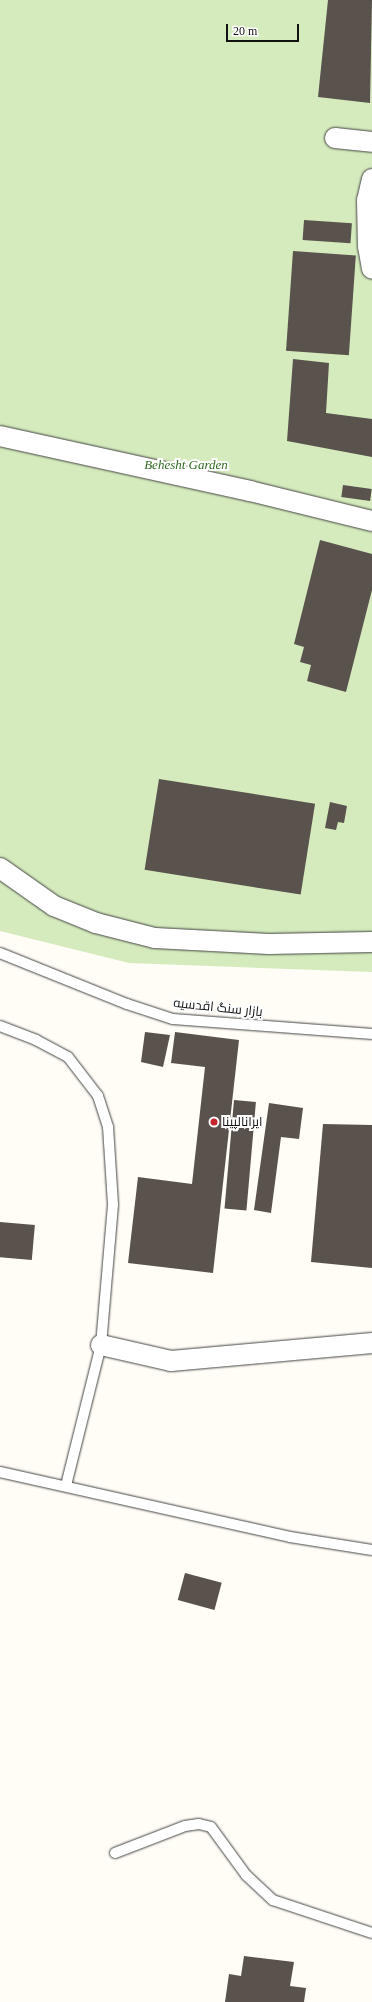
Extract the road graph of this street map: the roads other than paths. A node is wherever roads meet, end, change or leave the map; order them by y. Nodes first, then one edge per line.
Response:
1 (335, 138) dead end
2 (372, 142) edge
3 (372, 179) edge
4 (372, 268) edge
5 (0, 436) edge
6 (372, 521) edge
7 (0, 868) edge
8 (372, 942) edge
9 (0, 953) edge
10 (0, 1026) edge
11 (372, 1034) edge
12 (372, 1343) edge
13 (101, 1345) junction
14 (0, 1472) edge
15 (66, 1486) junction
16 (372, 1550) edge
17 (115, 1853) dead end
18 (372, 1933) edge

1 - 2 street
3 - 4 street
5 - 6 street
7 - 8 street
9 - 11 lane, بازار سنگ اقدسیه
10 - 13 lane
12 - 13 street
13 - 15 lane
14 - 15 lane
15 - 16 lane
17 - 18 lane

